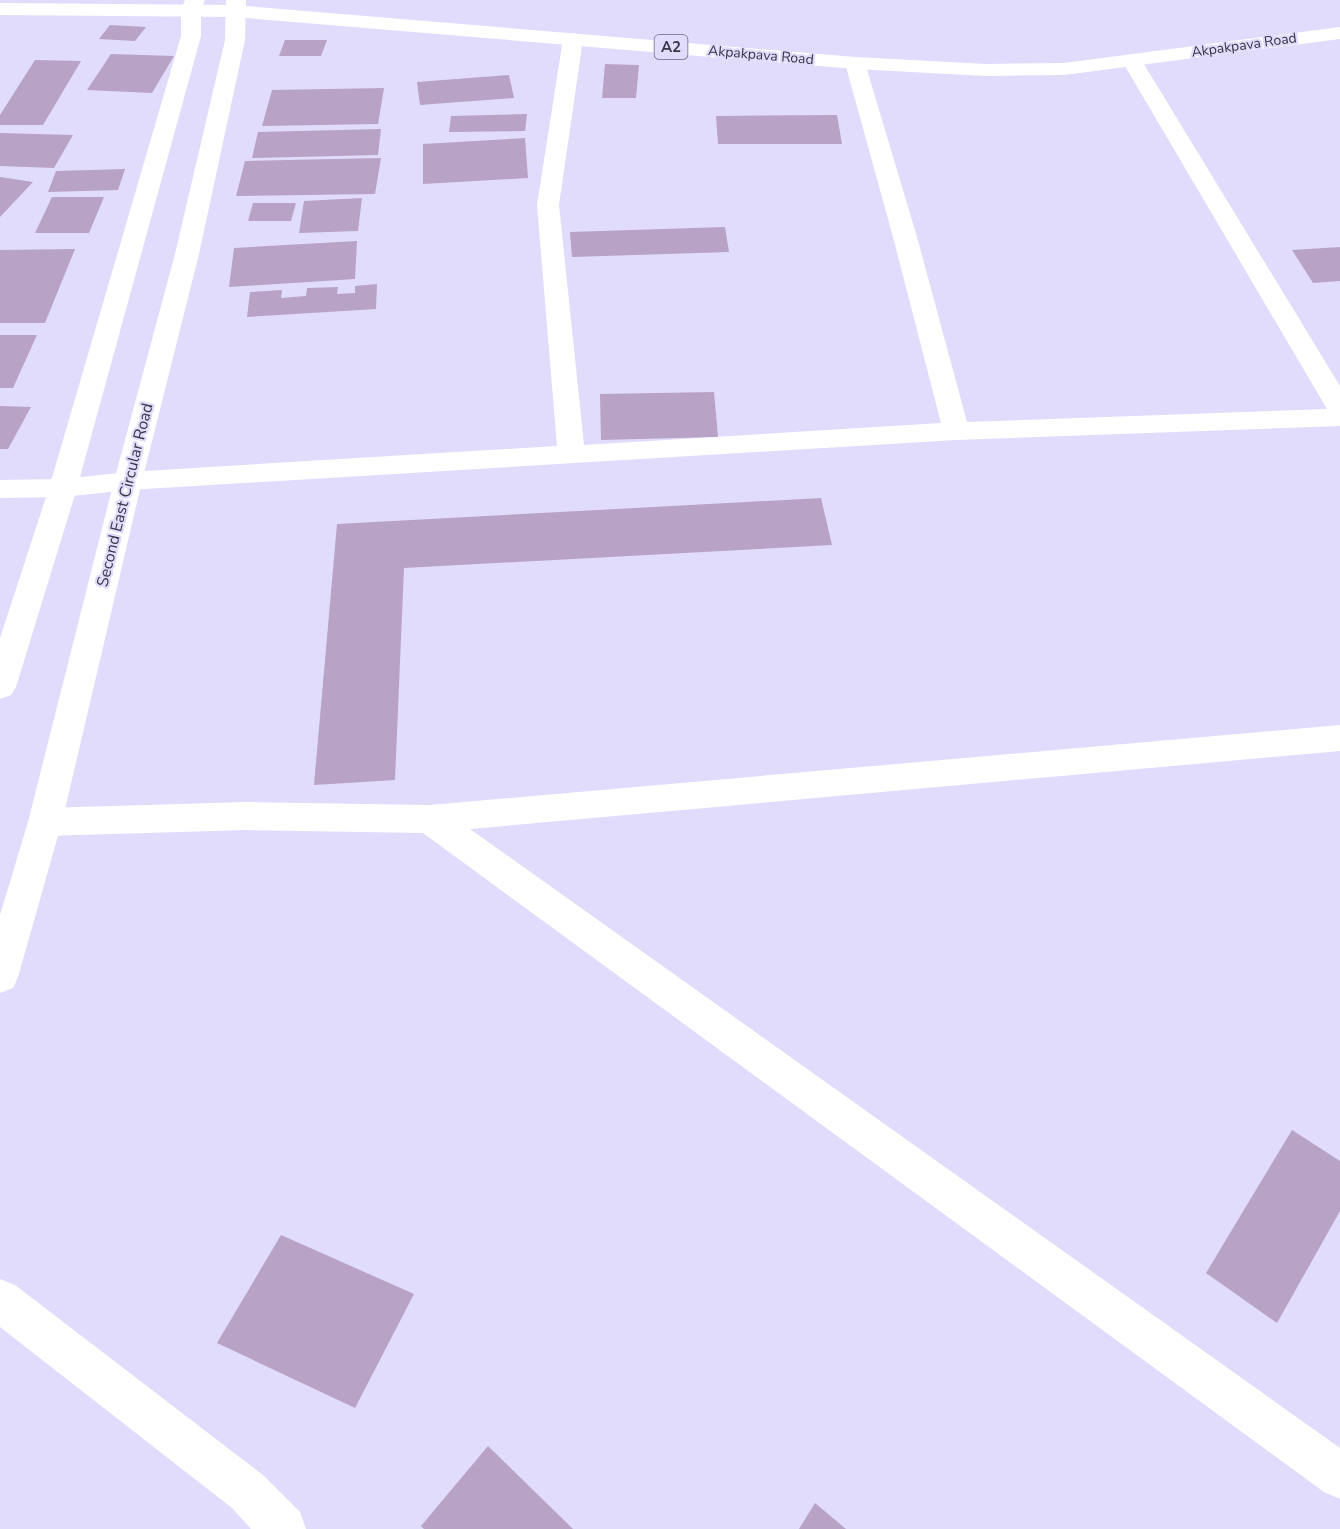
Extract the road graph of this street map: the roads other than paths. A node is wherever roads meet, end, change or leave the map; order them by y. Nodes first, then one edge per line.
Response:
1 (193, 5) edge
2 (235, 5) edge
3 (0, 9) edge
4 (1340, 16) edge
5 (1340, 33) edge
6 (759, 35) dead end
7 (573, 39) junction
8 (1132, 61) junction
9 (855, 63) junction
10 (1340, 408) edge
11 (1340, 417) edge
12 (956, 431) junction
13 (571, 455) junction
14 (128, 482) junction
15 (63, 488) junction
16 (0, 489) edge
17 (0, 687) edge
18 (1340, 738) edge
19 (430, 819) junction
20 (45, 822) junction
21 (8, 918) edge
22 (0, 977) edge
23 (0, 1300) edge
24 (1340, 1476) edge
25 (283, 1529) edge

1 - 2 main road, Akpakpava Road / A2
1 - 3 main road, Akpakpava Road / A2
1 - 15 main road
2 - 7 main road, Akpakpava Road / A2
2 - 14 main road, Second East Circular Road
4 - 6 main road, Akpakpava Road
5 - 8 main road, Akpakpava Road / A2
7 - 9 main road, Akpakpava Road / A2
7 - 13 main road
8 - 9 main road, Akpakpava Road / A2
8 - 10 main road
9 - 12 main road
11 - 12 main road
12 - 13 main road
13 - 14 main road
14 - 15 main road
14 - 20 main road, Second East Circular Road
15 - 16 main road
15 - 17 main road
18 - 19 main road
19 - 20 main road
19 - 24 main road
20 - 21 main road, Second East Circular Road
21 - 22 main road, Second East Circular Road
23 - 25 main road

